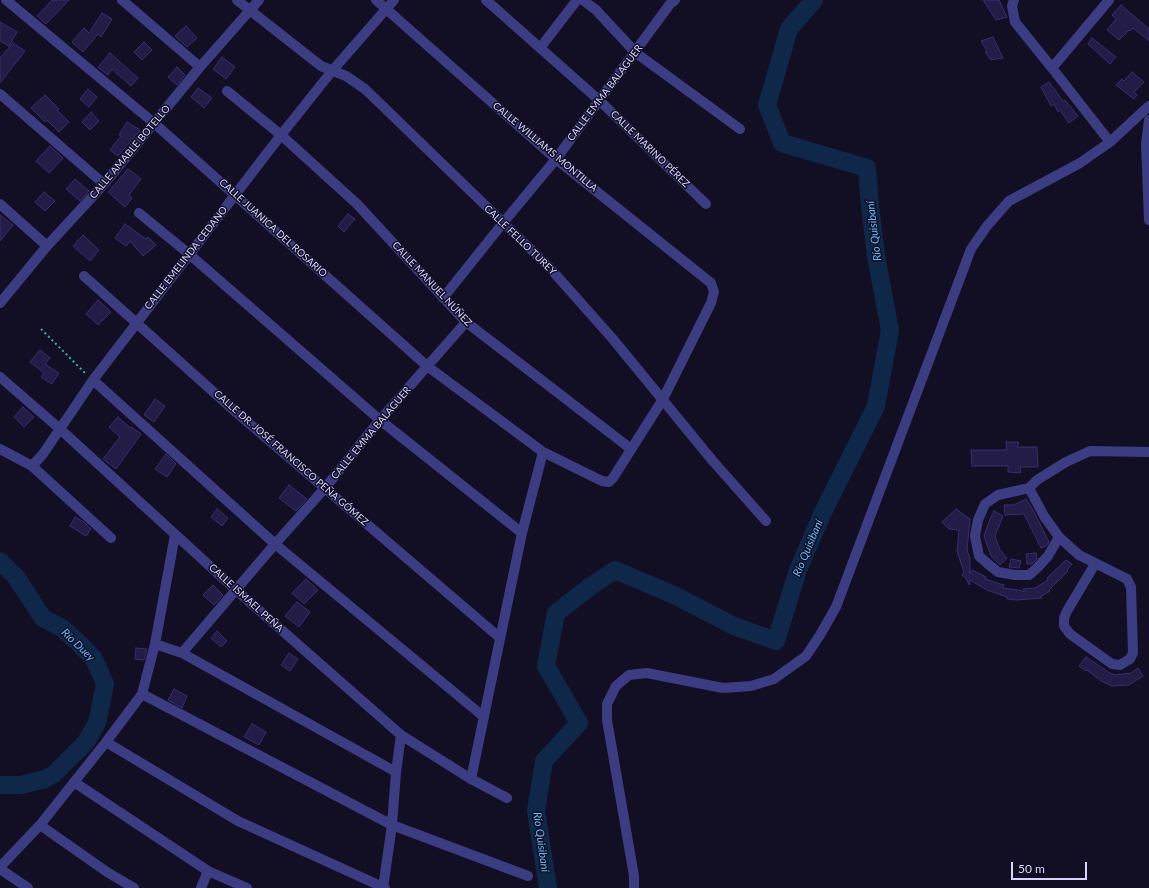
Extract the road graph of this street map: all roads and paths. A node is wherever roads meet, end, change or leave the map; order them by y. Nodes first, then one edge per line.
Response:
1 (6, 0) edge
2 (122, 0) edge
3 (237, 0) edge
4 (259, 0) edge
5 (376, 0) edge
6 (394, 0) edge
7 (486, 0) edge
8 (577, 0) edge
9 (583, 0) edge
10 (675, 0) edge
11 (1014, 0) edge
12 (1109, 0) edge
13 (387, 9) junction
14 (250, 11) junction
15 (540, 48) junction
16 (636, 53) junction
17 (200, 68) junction
18 (1052, 68) junction
19 (332, 71) junction
20 (227, 91) dead end
21 (0, 94) edge
22 (600, 101) junction
23 (1149, 106) edge
24 (1149, 120) edge
25 (154, 123) junction
26 (740, 129) dead end
27 (281, 135) junction
28 (1110, 142) junction
29 (556, 159) junction
30 (104, 184) junction
31 (235, 195) junction
32 (0, 204) edge
33 (706, 204) dead end
34 (139, 213) dead end
35 (1149, 220) edge
36 (502, 223) junction
37 (47, 246) junction
38 (189, 254) junction
39 (84, 276) dead end
40 (443, 298) junction
41 (1, 300) edge
42 (137, 322) junction
43 (466, 322) junction
44 (41, 330) dead end
45 (427, 366) junction
46 (0, 377) edge
47 (93, 380) junction
48 (663, 399) junction
49 (380, 420) junction
50 (60, 429) junction
51 (0, 448) edge
52 (631, 449) junction
53 (543, 452) junction
54 (1149, 452) edge
55 (32, 466) junction
56 (325, 488) junction
57 (1029, 488) junction
58 (766, 521) dead end
59 (522, 533) junction
60 (175, 535) junction
61 (1059, 537) junction
62 (111, 538) dead end
63 (275, 544) junction
64 (1095, 564) junction
65 (236, 590) junction
66 (500, 638) junction
67 (155, 644) junction
68 (182, 653) junction
69 (142, 694) junction
70 (484, 717) junction
71 (401, 735) junction
72 (106, 742) junction
73 (396, 772) junction
74 (471, 780) junction
75 (74, 782) junction
76 (507, 798) dead end
77 (40, 825) junction
78 (392, 825) junction
79 (0, 868) edge
80 (208, 871) junction
81 (528, 876) dead end
82 (28, 888) edge
83 (134, 888) edge
84 (201, 888) edge
85 (247, 888) edge
86 (384, 888) edge
87 (634, 888) edge

1 - 25 street, CALLE JUANICA DEL ROSARIO
2 - 17 street
3 - 14 street, CALLE FELLO TUREY
4 - 14 street, CALLE AMABLE BOTELLO
5 - 13 street, CALLE WILLIAMS MONTILLA
6 - 13 street, CALLE EMELINDA CEDANO
7 - 15 street, CALLE MARINO PÉREZ
8 - 15 street
9 - 16 street
10 - 16 street, CALLE EMMA BALAGUER
11 - 18 street
12 - 18 street
13 - 19 street, CALLE EMELINDA CEDANO
13 - 29 street, CALLE WILLIAMS MONTILLA
14 - 17 street, CALLE AMABLE BOTELLO
14 - 19 street, CALLE FELLO TUREY
15 - 22 street, CALLE MARINO PÉREZ
16 - 22 street, CALLE EMMA BALAGUER
16 - 26 street
17 - 25 street, CALLE AMABLE BOTELLO
18 - 28 street
19 - 27 street, CALLE EMELINDA CEDANO
19 - 36 street, CALLE FELLO TUREY
20 - 27 street, CALLE MANUEL NÚÑEZ
21 - 30 street
22 - 29 street, CALLE EMMA BALAGUER
22 - 33 street, CALLE MARINO PÉREZ
23 - 28 street
24 - 35 street
25 - 30 street, CALLE AMABLE BOTELLO
25 - 31 street, CALLE JUANICA DEL ROSARIO
27 - 31 street, CALLE EMELINDA CEDANO
27 - 40 street, CALLE MANUEL NÚÑEZ
28 - 87 street
29 - 36 street, CALLE EMMA BALAGUER
29 - 48 street, CALLE WILLIAMS MONTILLA
30 - 37 street, CALLE AMABLE BOTELLO
31 - 38 street, CALLE EMELINDA CEDANO
31 - 45 street, CALLE JUANICA DEL ROSARIO
32 - 37 street
34 - 38 street
36 - 40 street, CALLE EMMA BALAGUER
36 - 48 street, CALLE FELLO TUREY
37 - 41 street, CALLE AMABLE BOTELLO
38 - 42 street, CALLE EMELINDA CEDANO
38 - 49 street
39 - 42 street, CALLE DR. JOSÉ FRANCISCO PEÑA GÓMEZ
40 - 43 street, CALLE MANUEL NÚÑEZ
42 - 47 street, CALLE EMELINDA CEDANO
42 - 56 street, CALLE DR. JOSÉ FRANCISCO PEÑA GÓMEZ
43 - 45 street, CALLE EMMA BALAGUER
43 - 52 street, CALLE MANUEL NÚÑEZ
44 - 47 path
45 - 49 street, CALLE EMMA BALAGUER
45 - 53 street, CALLE JUANICA DEL ROSARIO
46 - 50 street, CALLE ISMAEL PEÑA
47 - 50 street, CALLE EMELINDA CEDANO
47 - 63 street
48 - 52 street
48 - 58 street, CALLE FELLO TUREY
49 - 56 street, CALLE EMMA BALAGUER
49 - 59 street
50 - 55 street, CALLE EMELINDA CEDANO
50 - 60 street, CALLE ISMAEL PEÑA
51 - 55 street
52 - 53 street, CALLE JUANICA DEL ROSARIO
53 - 59 street
54 - 57 street
55 - 62 street
56 - 63 street, CALLE EMMA BALAGUER
56 - 66 street, CALLE DR. JOSÉ FRANCISCO PEÑA GÓMEZ
57 - 61 street
57 - 61 street
59 - 66 street
60 - 65 street, CALLE ISMAEL PEÑA
60 - 67 street
61 - 64 street
63 - 65 street, CALLE EMMA BALAGUER
63 - 70 street
64 - 64 street
65 - 68 street, CALLE EMMA BALAGUER
65 - 71 street, CALLE ISMAEL PEÑA
66 - 70 street
67 - 68 street
67 - 69 street
68 - 73 street
69 - 72 street
69 - 78 street
70 - 74 street
71 - 73 street
71 - 74 street, CALLE ISMAEL PEÑA
72 - 75 street
72 - 86 street
73 - 78 street
74 - 76 street, CALLE ISMAEL PEÑA
75 - 77 street
75 - 80 street
77 - 79 street
77 - 83 street
78 - 81 street
78 - 86 street
79 - 82 street
80 - 84 street
80 - 85 street

